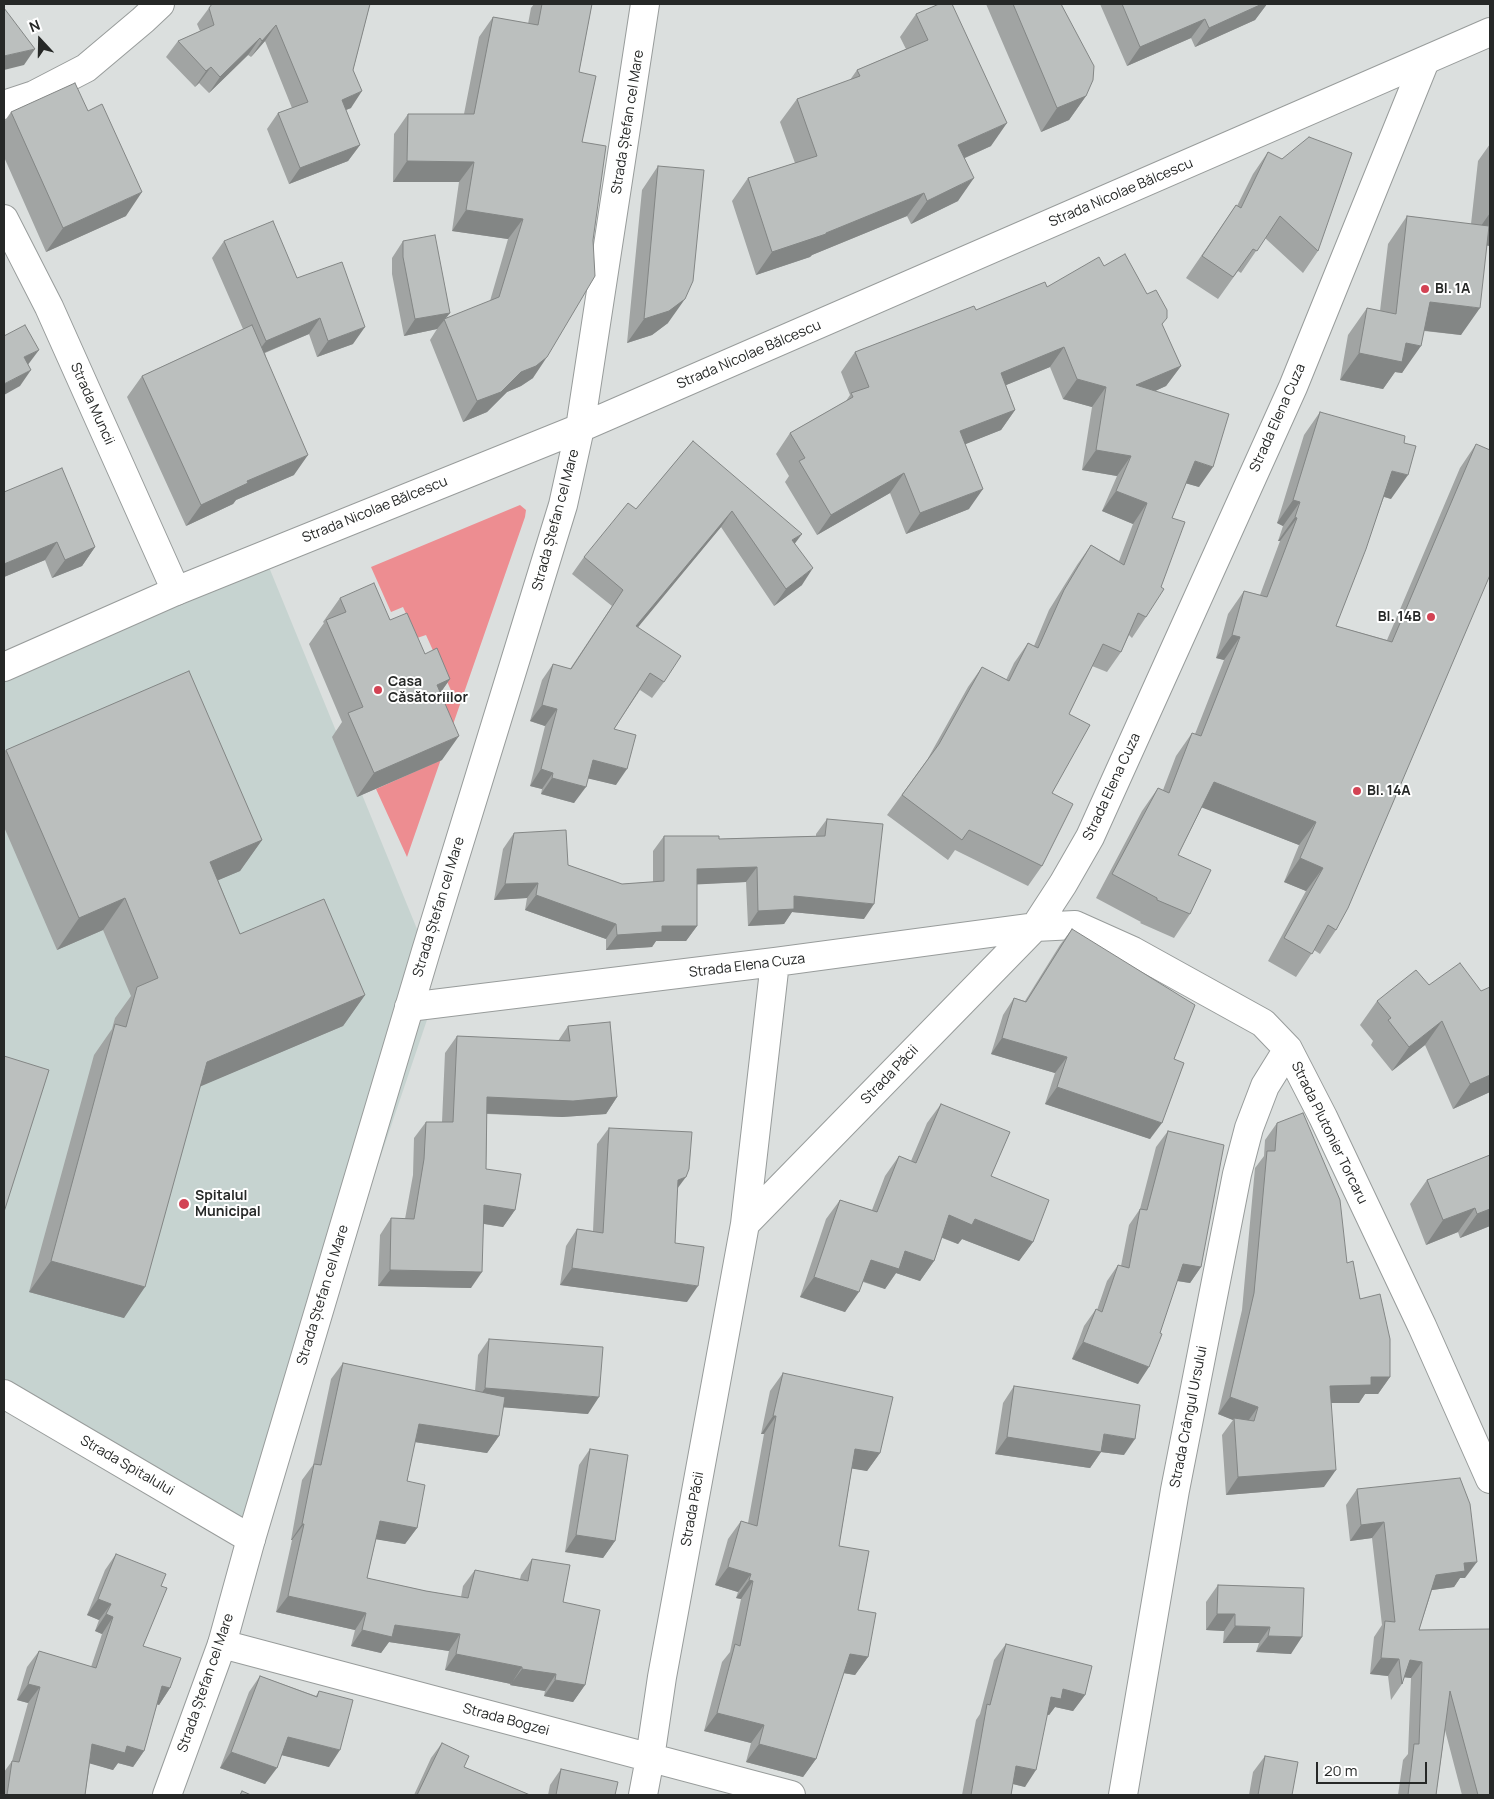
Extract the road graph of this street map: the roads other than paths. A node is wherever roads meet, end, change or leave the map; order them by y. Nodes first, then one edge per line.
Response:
1 (160, 4) edge
2 (646, 4) edge
3 (1490, 32) edge
4 (1425, 61) junction
5 (4, 104) edge
6 (4, 219) edge
7 (580, 428) junction
8 (176, 591) junction
9 (4, 666) edge
10 (1035, 927) junction
11 (775, 962) junction
12 (409, 1007) junction
13 (1288, 1049) junction
14 (746, 1224) junction
15 (4, 1394) edge
16 (1490, 1479) edge
17 (251, 1539) junction
18 (222, 1644) junction
19 (650, 1758) junction
20 (167, 1795) edge
21 (643, 1795) edge
22 (791, 1795) edge
23 (1122, 1795) edge

1 - 5 street
2 - 7 street, Strada Ștefan cel Mare
3 - 4 street, Strada Nicolae Bălcescu
4 - 7 street, Strada Nicolae Bălcescu
4 - 10 street, Strada Elena Cuza
6 - 8 street, Strada Muncii
7 - 8 street, Strada Nicolae Bălcescu
7 - 12 street, Strada Ștefan cel Mare
8 - 9 street, Strada Nicolae Bălcescu
10 - 11 street, Strada Elena Cuza
10 - 13 street, Strada Plutonier Torcaru
10 - 14 street, Strada Păcii
11 - 12 street, Strada Elena Cuza
11 - 14 street, Strada Păcii
12 - 17 street, Strada Ștefan cel Mare
13 - 16 street, Strada Plutonier Torcaru
13 - 23 street, Strada Crângul Ursului
14 - 19 street, Strada Păcii
15 - 17 street, Strada Spitalului
17 - 18 street, Strada Ștefan cel Mare
18 - 19 street, Strada Bogzei
18 - 20 street, Strada Ștefan cel Mare
19 - 21 street, Strada Păcii
19 - 22 street, Strada Bogzei

